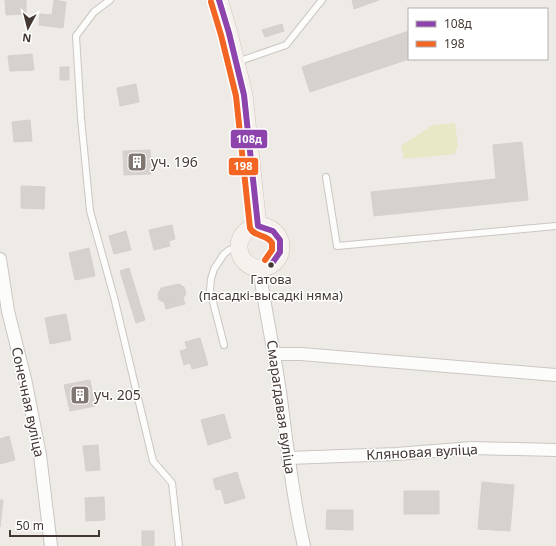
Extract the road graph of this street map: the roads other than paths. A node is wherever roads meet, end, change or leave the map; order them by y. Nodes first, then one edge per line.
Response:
1 (110, 0) edge
2 (219, 0) edge
3 (322, 0) edge
4 (236, 63) junction
5 (326, 177) dead end
6 (258, 226) junction
7 (556, 226) edge
8 (239, 247) junction
9 (0, 258) edge
10 (259, 268) junction
11 (224, 345) dead end
12 (274, 354) junction
13 (556, 375) edge
14 (556, 450) edge
15 (288, 458) junction
16 (51, 546) edge
17 (179, 546) edge
18 (304, 546) edge

1 - 17 lane
2 - 4 street
3 - 4 lane
4 - 6 street
5 - 7 lane
6 - 8 street
6 - 10 street
8 - 10 street
8 - 11 lane
9 - 16 street, Сонечная вуліца
10 - 12 street, Смарагдавая вуліца
12 - 13 street
12 - 15 street, Смарагдавая вуліца
14 - 15 street, Кляновая вуліца
15 - 18 street, Смарагдавая вуліца

